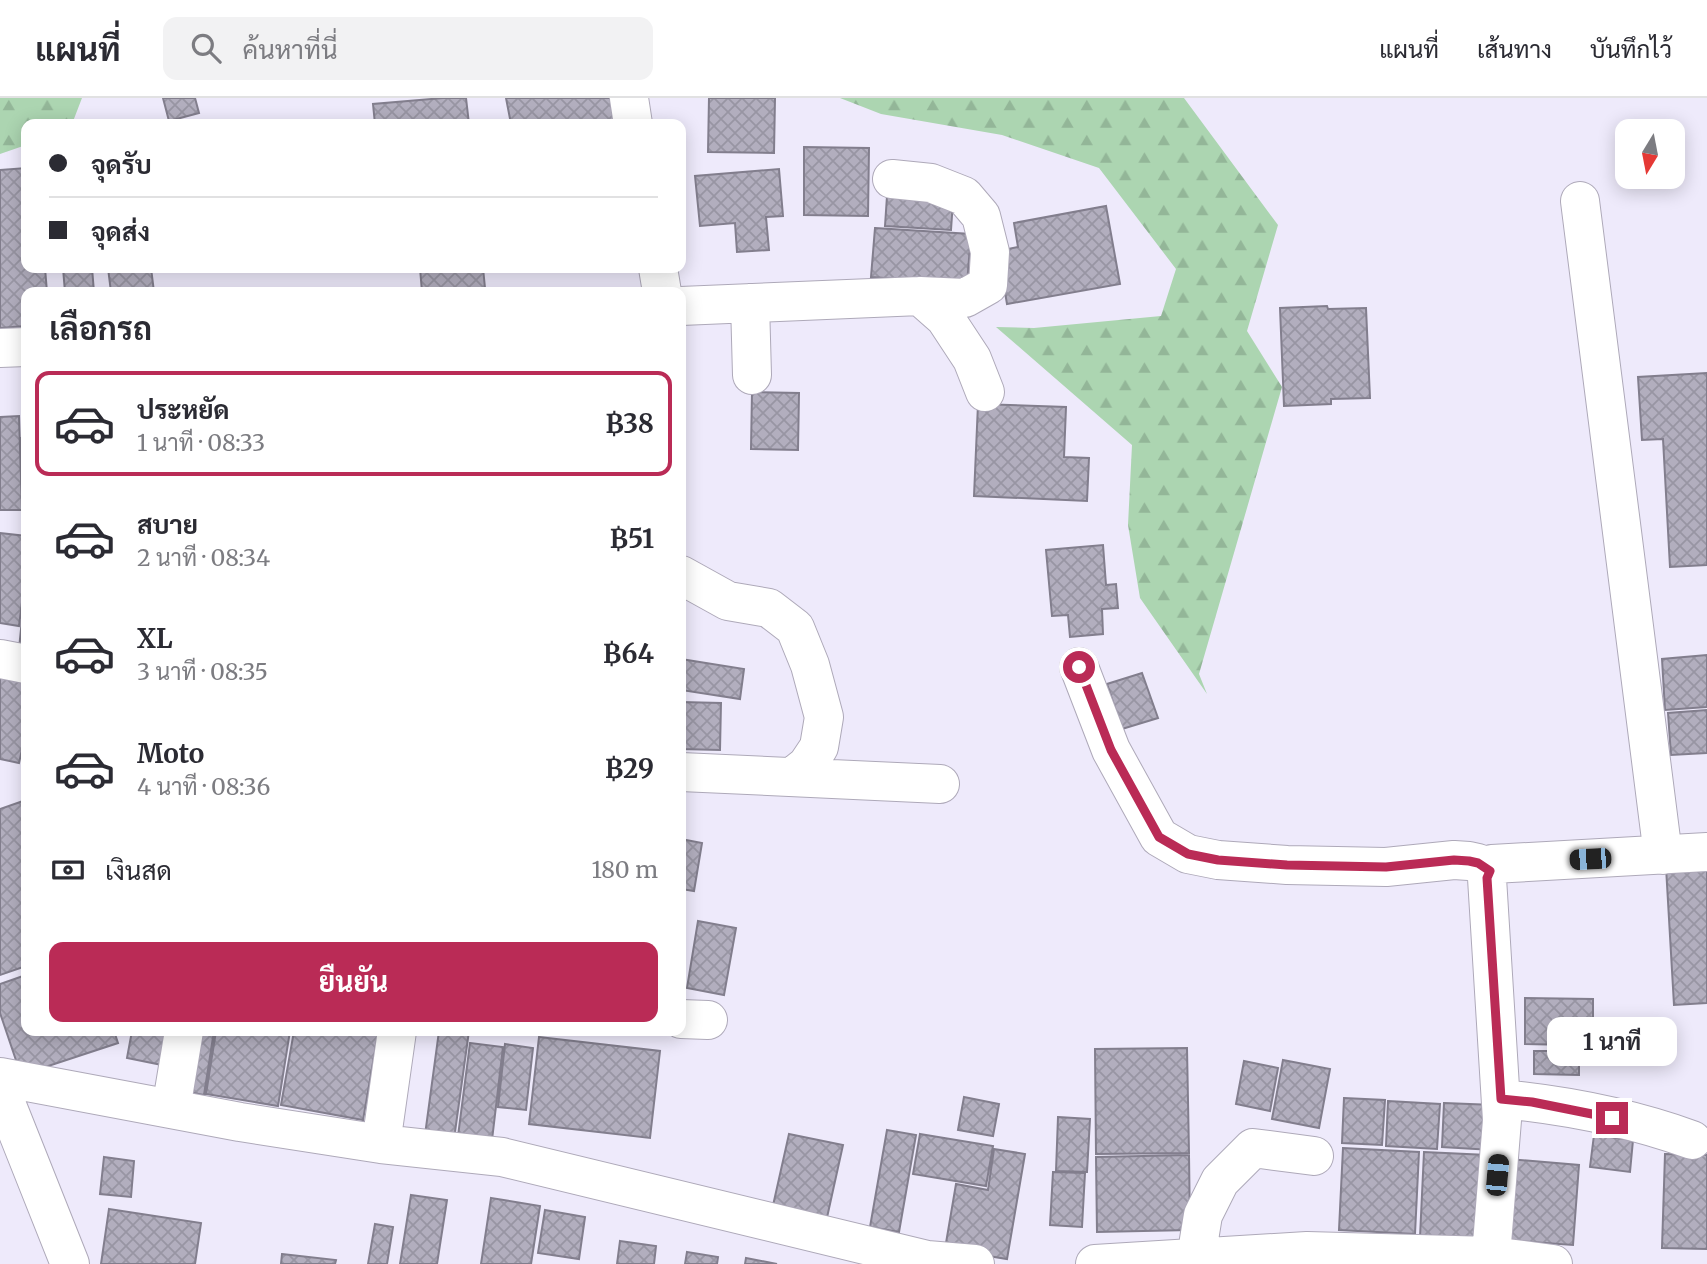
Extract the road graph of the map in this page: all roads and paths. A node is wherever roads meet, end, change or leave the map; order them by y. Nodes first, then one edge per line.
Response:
1 (629, 98) edge
2 (632, 119) edge
3 (892, 179) dead end
4 (1580, 201) dead end
5 (920, 296) junction
6 (750, 303) junction
7 (686, 306) edge
8 (21, 347) edge
9 (0, 348) edge
10 (752, 375) dead end
11 (985, 392) dead end
12 (686, 579) edge
13 (0, 659) edge
14 (21, 663) edge
15 (1079, 667) dead end
16 (686, 772) edge
17 (792, 777) junction
18 (940, 785) dead end
19 (1707, 852) edge
20 (1662, 855) junction
21 (1490, 871) junction
22 (183, 1036) edge
23 (396, 1036) edge
24 (0, 1077) edge
25 (1501, 1099) junction
26 (4, 1105) edge
27 (171, 1109) junction
28 (1692, 1140) dead end
29 (381, 1144) junction
30 (1314, 1156) dead end
31 (1090, 1254) edge
32 (1490, 1256) junction
33 (1196, 1258) junction
34 (70, 1264) edge
35 (975, 1264) edge
36 (1553, 1264) edge

1 - 2 street
3 - 5 street
4 - 20 street
5 - 6 street
5 - 11 street
6 - 7 street
6 - 10 street
8 - 9 street
12 - 17 street
13 - 14 street
15 - 21 street
16 - 17 street
17 - 18 street
19 - 20 street
20 - 21 street
21 - 25 street
22 - 27 street
23 - 29 street
24 - 27 street
25 - 28 street
25 - 32 street
26 - 34 street
27 - 29 street
29 - 35 street
30 - 33 street
31 - 33 street
32 - 33 street
32 - 36 street

